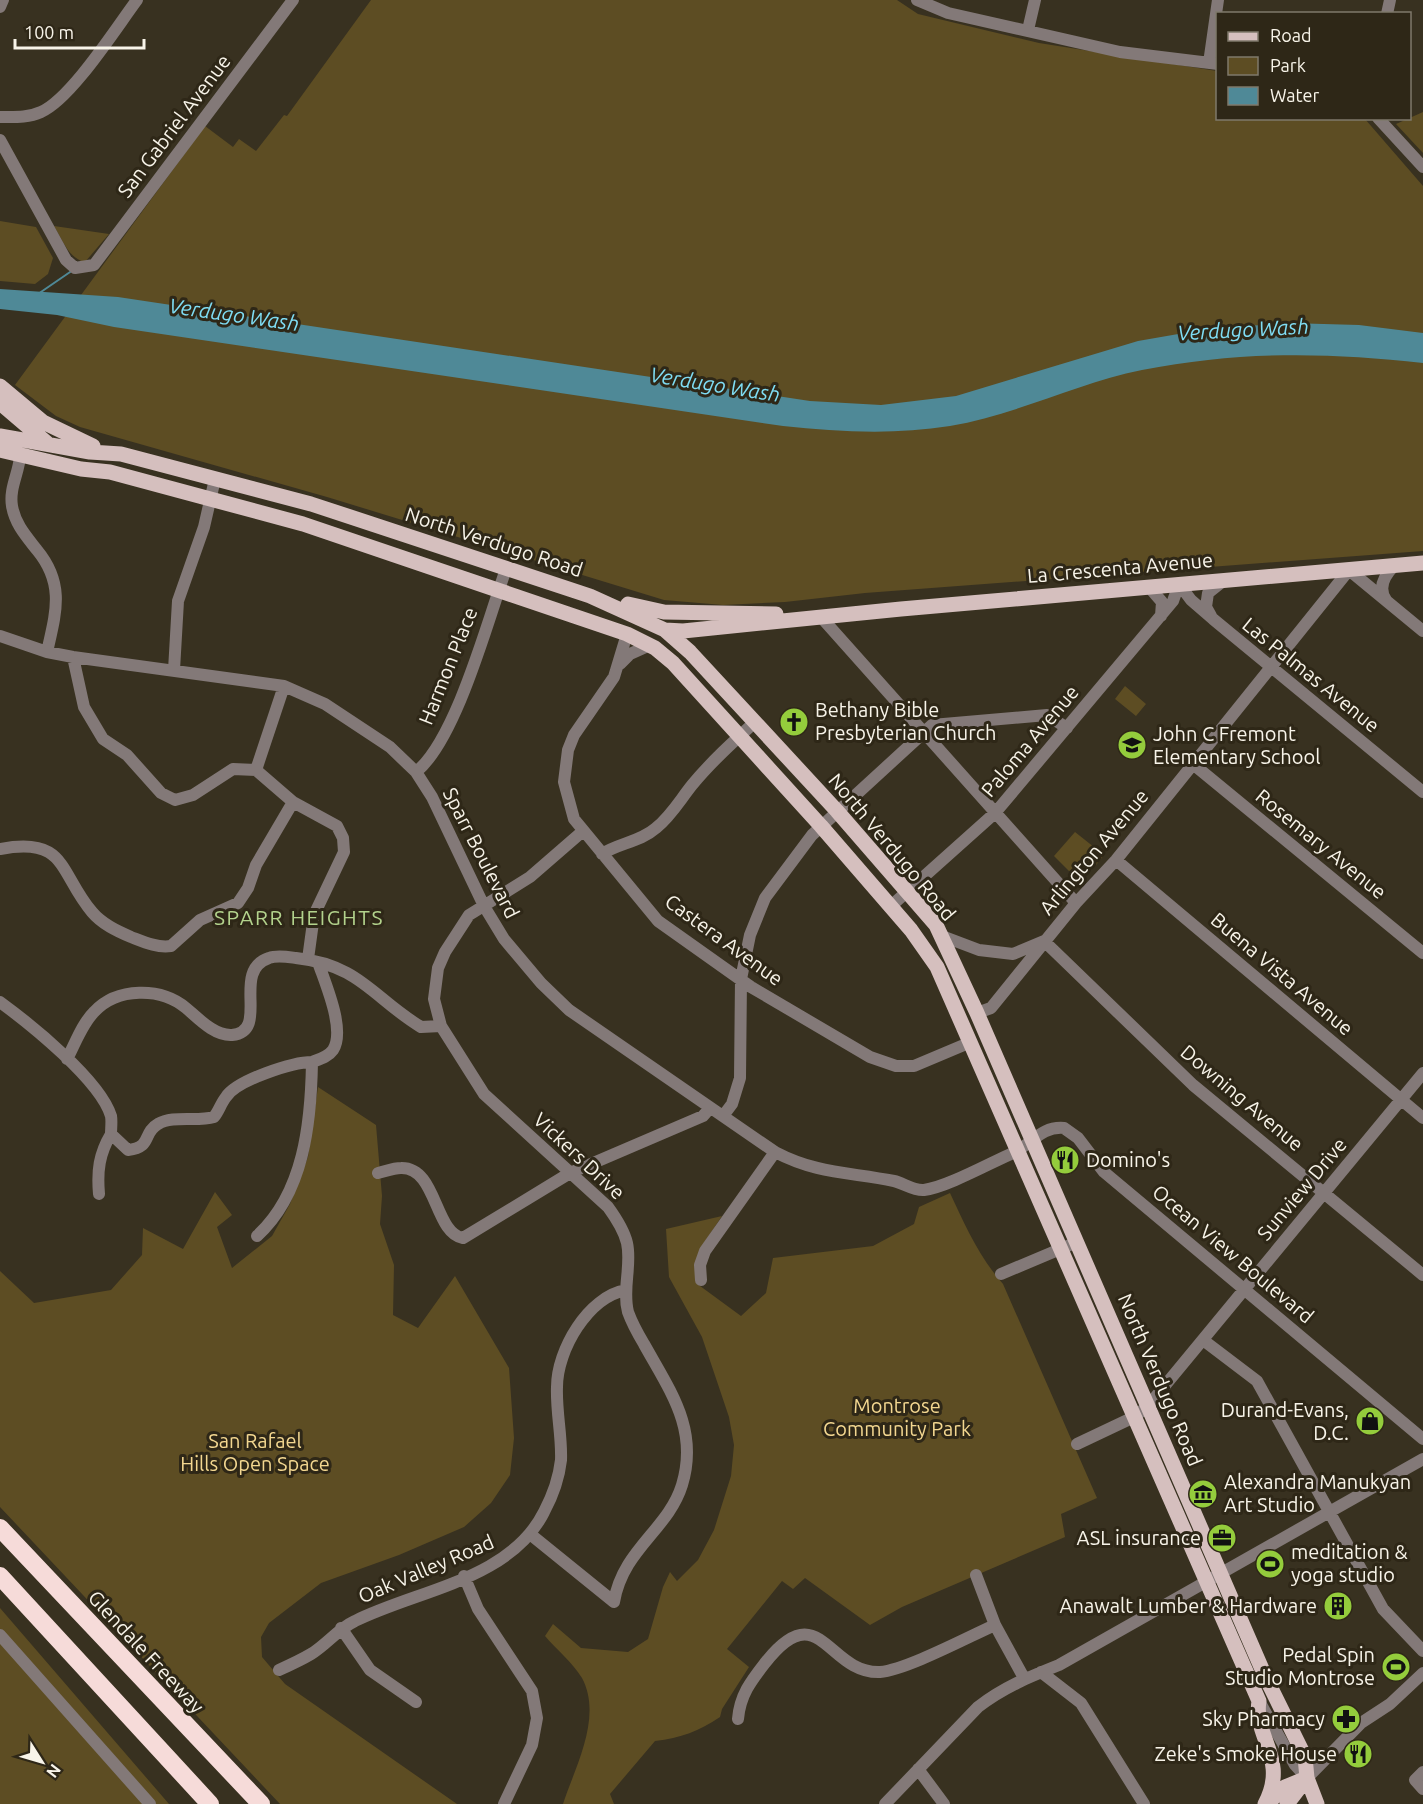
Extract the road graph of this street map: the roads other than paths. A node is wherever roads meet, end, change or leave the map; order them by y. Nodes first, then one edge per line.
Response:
1 (3, 0) edge
2 (137, 0) edge
3 (293, 0) edge
4 (917, 0) edge
5 (1035, 0) edge
6 (0, 7) edge
7 (1216, 25) edge
8 (1028, 30) junction
9 (1213, 63) edge
10 (0, 117) edge
11 (1380, 120) edge
12 (0, 140) edge
13 (1423, 167) edge
14 (0, 386) edge
15 (0, 403) edge
16 (0, 438) edge
17 (48, 444) junction
18 (0, 450) edge
19 (121, 454) junction
20 (20, 456) junction
21 (110, 472) junction
22 (215, 479) junction
23 (210, 500) junction
24 (1423, 563) edge
25 (1395, 566) junction
26 (506, 569) junction
27 (1349, 570) junction
28 (1320, 572) junction
29 (1223, 581) junction
30 (1179, 584) junction
31 (1149, 587) junction
32 (499, 589) junction
33 (590, 596) junction
34 (1326, 598) junction
35 (1386, 601) junction
36 (1161, 616) junction
37 (821, 617) junction
38 (579, 618) junction
39 (1213, 619) junction
40 (665, 630) junction
41 (1423, 631) edge
42 (627, 634) junction
43 (0, 636) edge
44 (650, 645) junction
45 (47, 652) junction
46 (73, 657) junction
47 (620, 665) junction
48 (1270, 667) junction
49 (174, 670) junction
50 (284, 686) junction
51 (755, 722) junction
52 (1067, 728) junction
53 (924, 733) junction
54 (739, 737) junction
55 (1193, 764) junction
56 (256, 770) junction
57 (416, 772) junction
58 (1423, 792) edge
59 (293, 802) junction
60 (837, 811) junction
61 (995, 813) junction
62 (821, 826) junction
63 (583, 831) junction
64 (0, 849) edge
65 (602, 854) junction
66 (1116, 860) junction
67 (907, 891) junction
68 (1076, 903) junction
69 (484, 906) junction
70 (891, 906) junction
71 (942, 936) junction
72 (1044, 941) junction
73 (1423, 953) edge
74 (313, 961) junction
75 (741, 979) junction
76 (0, 1002) edge
77 (977, 1013) junction
78 (441, 1026) junction
79 (971, 1042) junction
80 (67, 1059) junction
81 (312, 1062) junction
82 (1423, 1073) edge
83 (1401, 1100) junction
84 (710, 1108) junction
85 (723, 1116) junction
86 (1423, 1118) edge
87 (111, 1134) junction
88 (1031, 1139) junction
89 (1018, 1150) junction
90 (775, 1152) junction
91 (378, 1173) dead end
92 (570, 1173) junction
93 (921, 1190) joint
94 (1324, 1193) junction
95 (99, 1194) dead end
96 (257, 1236) dead end
97 (1077, 1242) junction
98 (1061, 1248) junction
99 (1001, 1274) dead end
100 (1423, 1275) edge
101 (701, 1280) dead end
102 (1243, 1289) junction
103 (626, 1290) junction
104 (1203, 1340) junction
105 (1148, 1406) junction
106 (1134, 1417) junction
107 (1423, 1439) edge
108 (1077, 1444) dead end
109 (1423, 1459) edge
110 (1330, 1512) junction
111 (0, 1528) edge
112 (530, 1534) junction
113 (1222, 1574) junction
114 (976, 1575) dead end
115 (0, 1576) edge
116 (464, 1576) junction
117 (1206, 1583) junction
118 (995, 1625) junction
119 (341, 1628) junction
120 (0, 1635) edge
121 (1423, 1651) edge
122 (279, 1670) dead end
123 (1041, 1672) junction
124 (1423, 1673) edge
125 (1024, 1678) junction
126 (1273, 1694) junction
127 (1259, 1701) junction
128 (416, 1702) dead end
129 (738, 1719) dead end
130 (918, 1769) junction
131 (1307, 1778) junction
132 (258, 1802) edge
133 (150, 1804) edge
134 (208, 1804) edge
135 (504, 1804) edge
136 (885, 1804) edge
137 (944, 1804) edge
138 (1144, 1804) edge
139 (1266, 1804) edge
140 (1287, 1804) edge
141 (1317, 1804) edge

1 - 6 street
2 - 10 street
3 - 12 street, San Gabriel Avenue
4 - 8 street
5 - 8 street
7 - 9 street
8 - 9 street
11 - 13 street
14 - 19 main road
15 - 17 main road
16 - 17 main road, North Verdugo Road
16 - 20 street
17 - 19 main road, North Verdugo Road
17 - 21 main road
18 - 20 main road, North Verdugo Road
19 - 22 main road, North Verdugo Road
20 - 21 main road, North Verdugo Road
20 - 45 street
21 - 23 main road, North Verdugo Road
22 - 23 street
22 - 26 main road, North Verdugo Road
23 - 32 main road, North Verdugo Road
23 - 49 street
24 - 25 main road, La Crescenta Avenue
25 - 27 main road, La Crescenta Avenue
25 - 35 street
26 - 32 street, Harmon Place
26 - 33 main road, North Verdugo Road
27 - 28 main road, La Crescenta Avenue
27 - 34 street, Arlington Avenue
27 - 35 street
28 - 29 main road, La Crescenta Avenue
28 - 34 street
29 - 30 main road, La Crescenta Avenue
29 - 39 street
30 - 31 main road, La Crescenta Avenue
30 - 36 street, Paloma Avenue
30 - 39 street, Las Palmas Avenue
31 - 36 street
31 - 37 main road, La Crescenta Avenue
32 - 38 main road, North Verdugo Road
32 - 57 street, Harmon Place
33 - 37 main road, La Crescenta Avenue
33 - 40 main road, North Verdugo Road
34 - 48 street, Arlington Avenue
35 - 41 street
36 - 52 street, Paloma Avenue
37 - 40 main road, La Crescenta Avenue
37 - 53 street
38 - 40 main road, La Crescenta Avenue
38 - 42 main road, North Verdugo Road
39 - 48 street, Las Palmas Avenue
40 - 51 main road, North Verdugo Road
42 - 44 main road, North Verdugo Road
42 - 47 street, Castera Avenue
43 - 45 street, Sparr Boulevard
44 - 47 street, Castera Avenue
44 - 54 main road, North Verdugo Road
45 - 46 street, Sparr Boulevard
46 - 49 street, Sparr Boulevard
46 - 56 street
47 - 63 street, Castera Avenue
48 - 55 street, Arlington Avenue
48 - 58 street, Las Palmas Avenue
49 - 50 street, Sparr Boulevard
50 - 56 street
50 - 57 street, Sparr Boulevard
51 - 54 street
51 - 60 main road, North Verdugo Road
52 - 53 street
52 - 61 street, Paloma Avenue
53 - 60 street
53 - 61 street
54 - 62 main road, North Verdugo Road
54 - 65 street
55 - 66 street, Arlington Avenue
55 - 73 street, Rosemary Avenue
56 - 59 street
57 - 69 street, Sparr Boulevard
59 - 64 street
59 - 74 street
60 - 62 street
60 - 67 main road, North Verdugo Road
61 - 67 street, Paloma Avenue
61 - 68 street
62 - 70 main road, North Verdugo Road
62 - 75 street
63 - 65 street, Castera Avenue
63 - 69 street, Vickers Drive
65 - 75 street, Castera Avenue
66 - 68 street, Arlington Avenue
66 - 83 street, Buena Vista Avenue
67 - 70 street, Paloma Avenue
67 - 71 main road, North Verdugo Road
68 - 72 street, Arlington Avenue
69 - 78 street, Vickers Drive
69 - 84 street, Sparr Boulevard
70 - 79 main road, North Verdugo Road
71 - 72 street
71 - 77 main road, North Verdugo Road
72 - 77 street, Arlington Avenue
72 - 94 street, Downing Avenue
74 - 78 street
74 - 80 street
74 - 81 street
75 - 79 street, Castera Avenue
75 - 85 street
76 - 80 street
77 - 88 main road, North Verdugo Road
78 - 92 street, Vickers Drive
79 - 89 main road, North Verdugo Road
80 - 87 street
81 - 87 street
81 - 96 street
82 - 83 street, Sunview Drive
83 - 86 street, Buena Vista Avenue
83 - 94 street, Sunview Drive
84 - 85 street, Sparr Boulevard
84 - 92 street
85 - 90 street, Sparr Boulevard
87 - 95 street
88 - 89 street, Ocean View Boulevard
88 - 97 main road, North Verdugo Road
88 - 102 street, Ocean View Boulevard
89 - 93 street, Ocean View Boulevard
89 - 98 main road, North Verdugo Road
90 - 93 street, Sparr Boulevard
90 - 101 street
91 - 92 street
92 - 103 street, Vickers Drive
94 - 100 street, Downing Avenue
94 - 102 street, Sunview Drive
97 - 98 street
97 - 105 main road, North Verdugo Road
98 - 99 street
98 - 106 main road, North Verdugo Road
102 - 104 street, Sunview Drive
102 - 107 street, Ocean View Boulevard
103 - 112 street, Oak Valley Road
103 - 112 street, Vickers Drive
104 - 105 street, Sunview Drive
104 - 110 street
105 - 106 street, Sunview Drive
105 - 113 main road, North Verdugo Road
106 - 108 street, Sunview Drive
106 - 117 main road, North Verdugo Road
109 - 110 street
110 - 113 street
110 - 121 street
111 - 132 highway, Glendale Freeway
112 - 116 street, Oak Valley Road
113 - 117 street
113 - 126 main road, North Verdugo Road
114 - 118 street
115 - 134 highway
116 - 119 street, Oak Valley Road
116 - 135 street
117 - 123 street
117 - 127 main road, North Verdugo Road
118 - 125 street
118 - 129 street
119 - 122 street, Oak Valley Road
119 - 128 street
120 - 133 street
123 - 125 street
123 - 138 street
124 - 131 street
125 - 130 street
126 - 127 main road
126 - 131 main road, North Verdugo Road
127 - 131 street, North Verdugo Road
127 - 139 main road
130 - 136 street
130 - 137 street
131 - 139 main road
131 - 140 main road
131 - 141 main road

